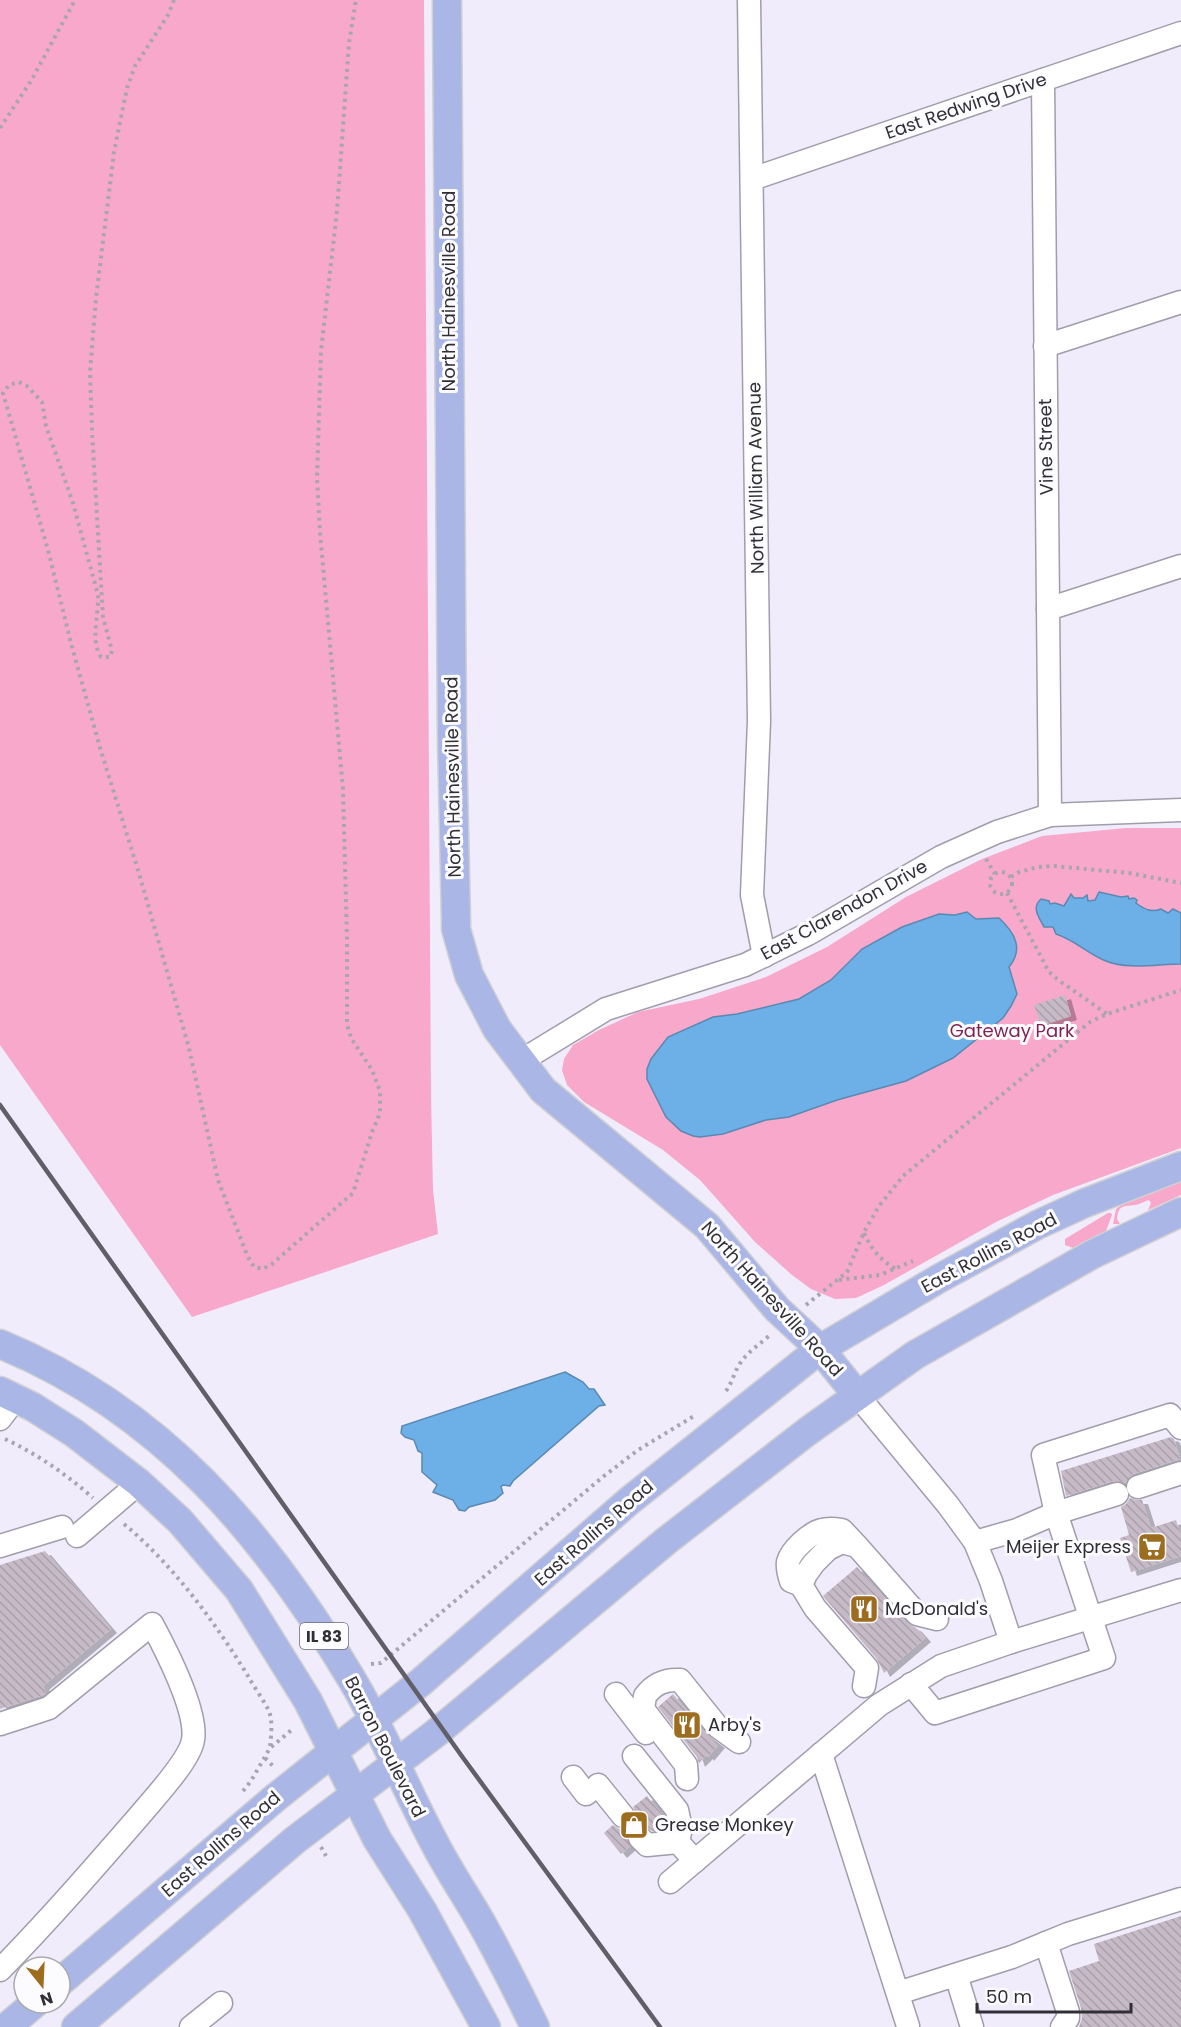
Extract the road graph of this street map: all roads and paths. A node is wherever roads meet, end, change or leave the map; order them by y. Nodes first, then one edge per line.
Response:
1 (75, 0) edge
2 (174, 0) edge
3 (356, 0) edge
4 (447, 0) edge
5 (749, 0) edge
6 (1181, 33) edge
7 (1043, 80) junction
8 (0, 128) edge
9 (752, 179) junction
10 (1181, 302) edge
11 (1045, 346) junction
12 (1181, 566) edge
13 (1048, 609) junction
14 (1181, 810) edge
15 (1050, 815) junction
16 (985, 857) dead end
17 (995, 874) junction
18 (1011, 877) junction
19 (1181, 883) edge
20 (1007, 893) junction
21 (764, 956) junction
22 (1181, 990) edge
23 (1107, 1014) junction
24 (521, 1061) junction
25 (1181, 1166) edge
26 (1180, 1215) edge
27 (864, 1232) junction
28 (913, 1261) dead end
29 (896, 1269) junction
30 (838, 1280) junction
31 (817, 1295) dead end
32 (761, 1343) dead end
33 (0, 1344) edge
34 (820, 1349) junction
35 (857, 1395) junction
36 (722, 1396) dead end
37 (5, 1402) edge
38 (698, 1413) dead end
39 (1181, 1428) edge
40 (0, 1436) edge
41 (1181, 1473) edge
42 (139, 1484) junction
43 (93, 1498) dead end
44 (1056, 1514) junction
45 (128, 1528) dead end
46 (975, 1542) junction
47 (0, 1546) edge
48 (1181, 1590) edge
49 (1090, 1618) junction
50 (937, 1619) dead end
51 (1011, 1642) junction
52 (368, 1665) dead end
53 (911, 1684) junction
54 (864, 1686) dead end
55 (616, 1694) dead end
56 (373, 1719) junction
57 (0, 1724) edge
58 (739, 1742) dead end
59 (270, 1748) dead end
60 (332, 1751) junction
61 (821, 1754) junction
62 (633, 1756) dead end
63 (265, 1758) dead end
64 (396, 1764) junction
65 (274, 1766) dead end
66 (573, 1777) dead end
67 (355, 1795) junction
68 (623, 1816) dead end
69 (640, 1838) dead end
70 (678, 1842) junction
71 (695, 1861) junction
72 (670, 1882) dead end
73 (1181, 1899) edge
74 (1046, 1943) junction
75 (0, 1970) edge
76 (72, 1972) edge
77 (956, 1975) junction
78 (898, 1994) junction
79 (221, 2003) dead end
80 (21, 2015) edge
81 (908, 2026) edge
82 (7, 2027) edge
83 (76, 2027) edge
84 (191, 2027) edge
85 (486, 2027) edge
86 (535, 2027) edge
87 (972, 2027) edge
88 (1062, 2027) edge

1 - 8 path
2 - 3 path
4 - 24 main road, North Hainesville Road
5 - 9 street, North William Avenue
6 - 7 street, East Redwing Drive
7 - 9 street, East Redwing Drive
7 - 11 street, Vine Street
9 - 21 street, North William Avenue
10 - 11 street
11 - 13 street, Vine Street
12 - 13 street
13 - 15 street, Vine Street
14 - 15 street, East Clarendon Drive
15 - 21 street, East Clarendon Drive
16 - 17 path
17 - 18 path
17 - 20 path
18 - 19 path
18 - 20 path
20 - 23 path
21 - 24 street, East Clarendon Drive
22 - 23 path
23 - 27 path
24 - 34 main road, North Hainesville Road
25 - 34 main road, East Rollins Road
26 - 35 main road
27 - 29 path
27 - 30 path
28 - 29 path
29 - 30 path
30 - 31 path
32 - 36 path
33 - 56 main road, Barron Boulevard / IL 83
34 - 35 main road, North Hainesville Road
34 - 56 main road, East Rollins Road
35 - 46 street
35 - 64 main road
37 - 42 main road
38 - 52 path
39 - 44 street
40 - 43 path
41 - 44 street
42 - 47 street
42 - 60 main road
44 - 46 street
44 - 49 street
45 - 59 path
46 - 51 street
48 - 49 street
49 - 51 street
49 - 53 street
50 - 54 street
51 - 53 street
53 - 61 street
55 - 58 street
56 - 60 main road, East Rollins Road
56 - 64 main road, Barron Boulevard / IL 83
57 - 75 street
60 - 67 main road
60 - 76 main road, East Rollins Road
61 - 71 street
61 - 78 street
62 - 70 street
63 - 65 path
64 - 67 main road
64 - 86 main road, Barron Boulevard / IL 83
66 - 68 street
67 - 83 main road
67 - 85 main road
69 - 70 street
70 - 71 street
71 - 72 street
73 - 74 street
74 - 77 street
74 - 88 street
77 - 78 street
77 - 87 street
78 - 81 street
79 - 84 street
80 - 82 main road

